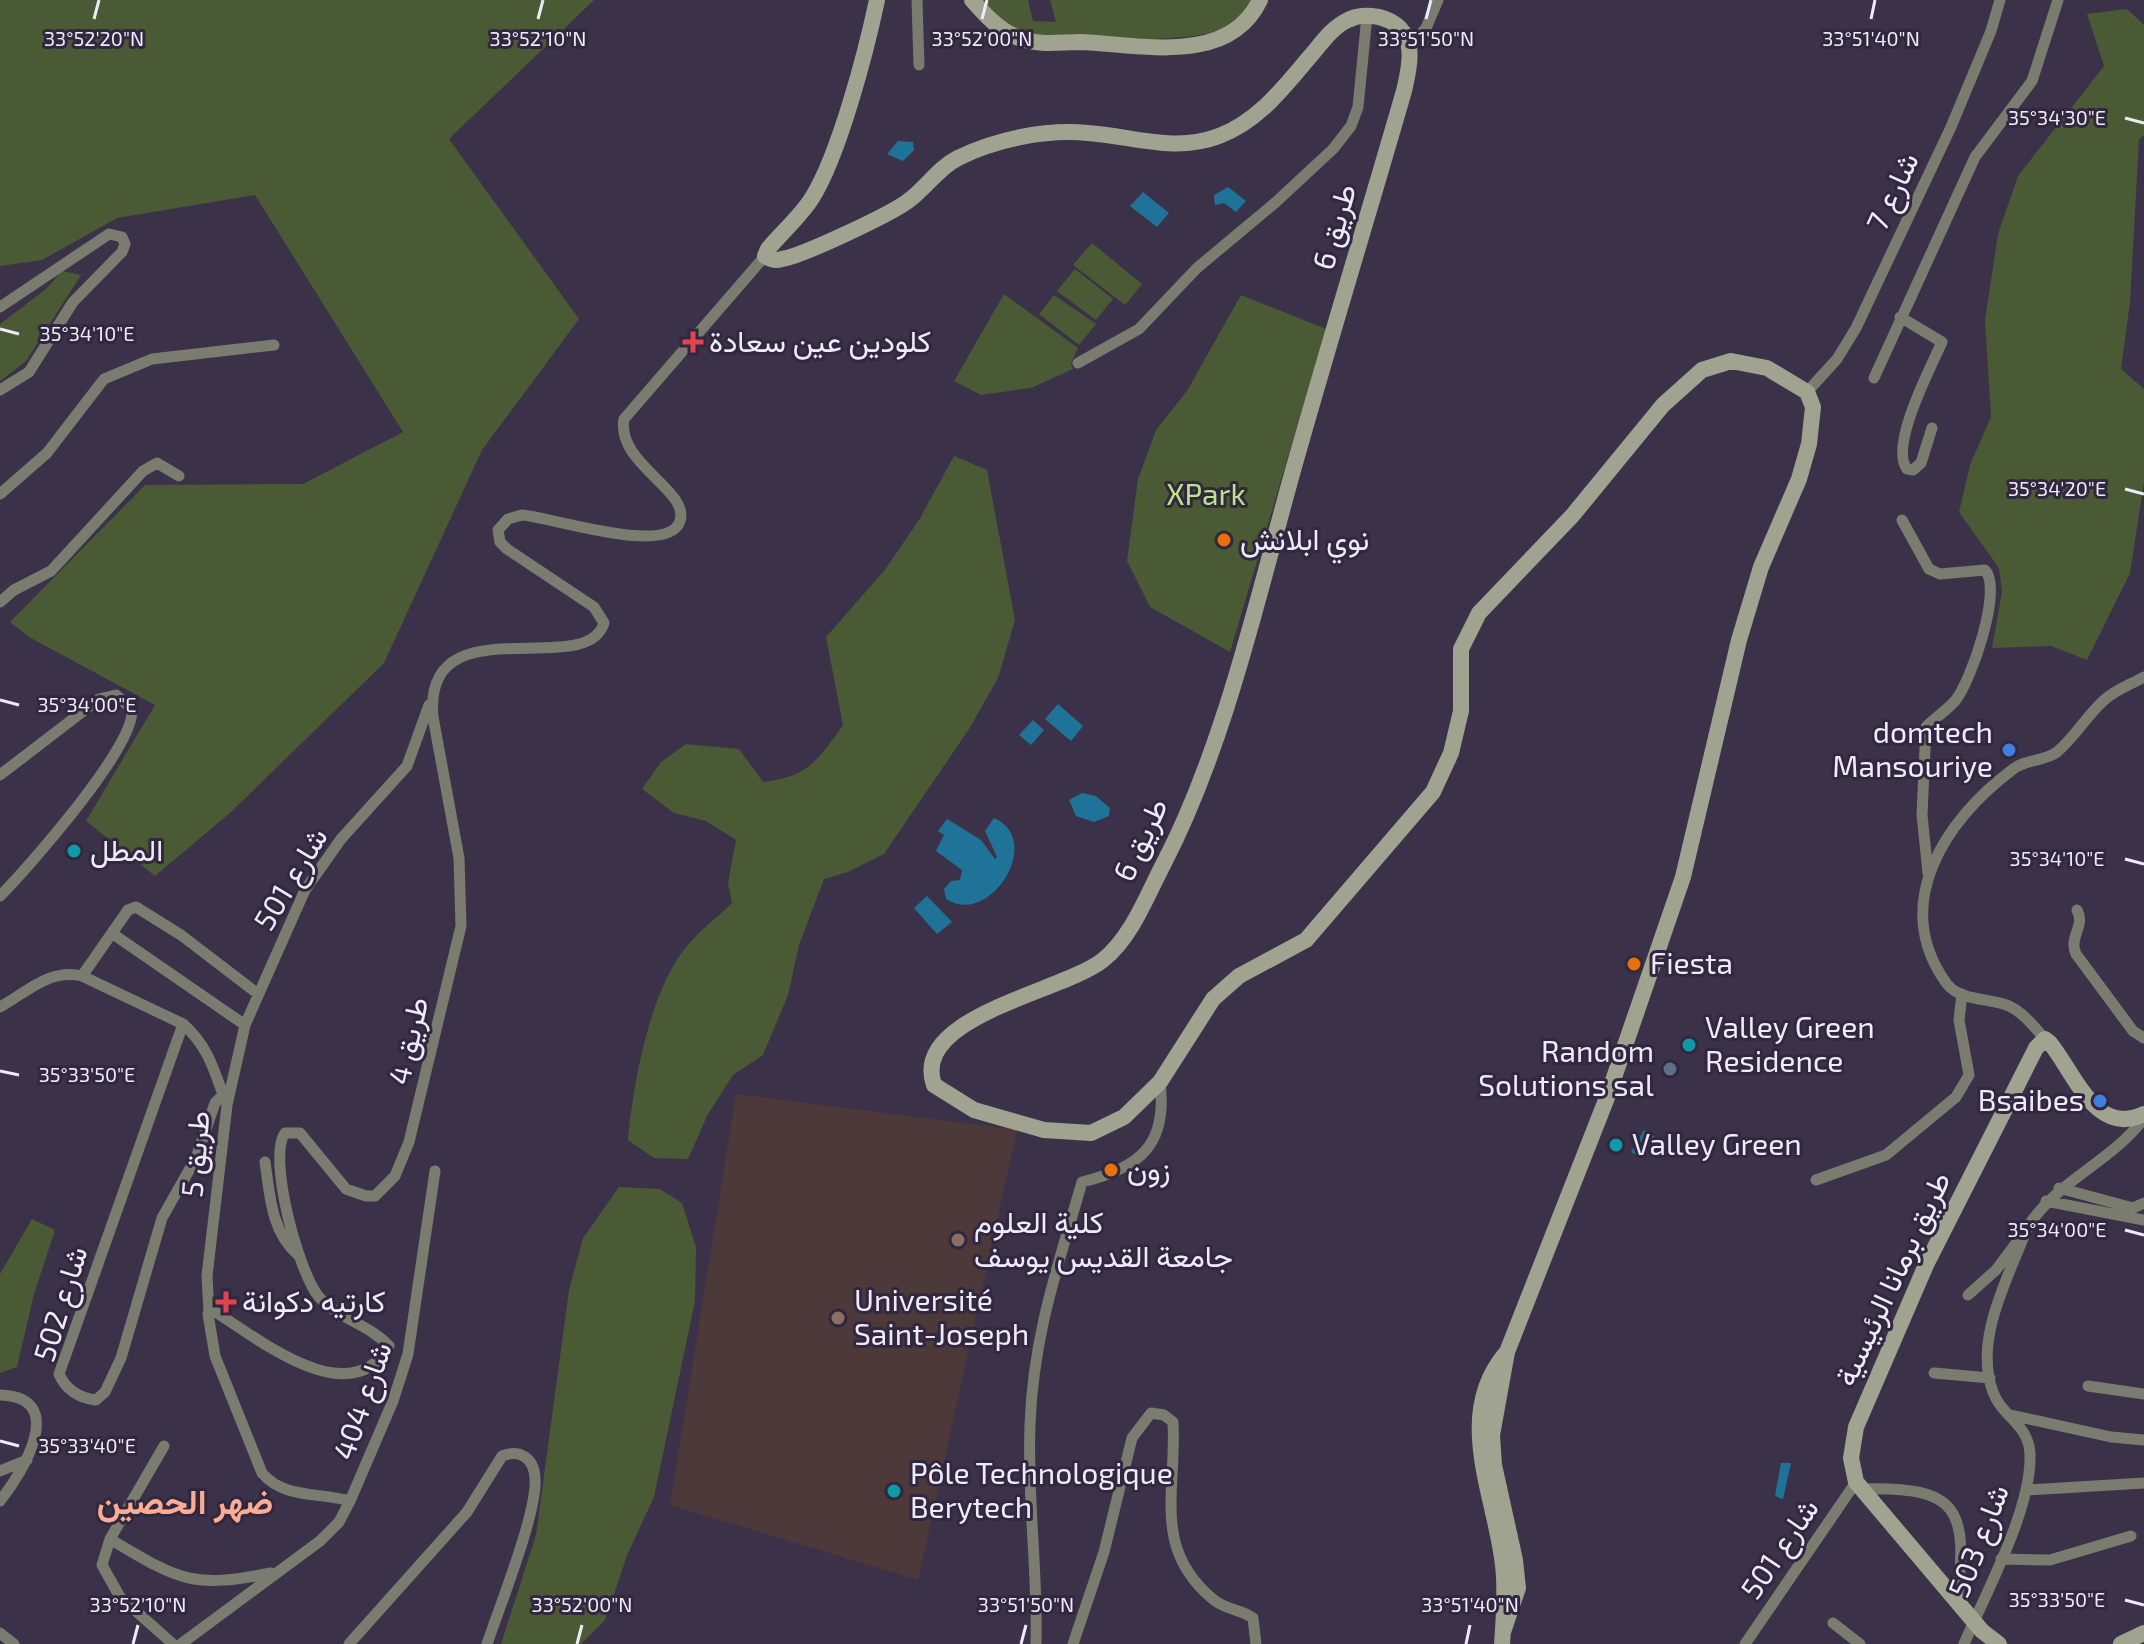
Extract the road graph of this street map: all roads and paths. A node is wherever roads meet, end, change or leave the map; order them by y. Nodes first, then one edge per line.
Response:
1 (877, 0) edge
2 (917, 0) edge
3 (972, 0) edge
4 (1260, 0) edge
5 (1438, 0) edge
6 (2000, 0) edge
7 (2058, 0) edge
8 (1367, 16) junction
9 (1409, 48) junction
10 (919, 65) dead end
11 (765, 256) junction
12 (0, 307) edge
13 (1900, 317) junction
14 (274, 345) dead end
15 (1078, 363) dead end
16 (1874, 378) dead end
17 (0, 390) edge
18 (1807, 392) junction
19 (1932, 428) dead end
20 (179, 476) dead end
21 (0, 494) edge
22 (1902, 520) dead end
23 (1, 600) edge
24 (2144, 677) edge
25 (431, 696) junction
26 (0, 775) edge
27 (1928, 873) junction
28 (0, 896) edge
29 (2077, 910) dead end
30 (113, 934) junction
31 (82, 976) junction
32 (258, 994) junction
33 (1962, 994) junction
34 (0, 1007) edge
35 (183, 1024) junction
36 (245, 1025) junction
37 (2144, 1038) edge
38 (2045, 1039) junction
39 (1160, 1082) junction
40 (225, 1100) junction
41 (2142, 1122) edge
42 (265, 1162) dead end
43 (435, 1171) dead end
44 (1816, 1180) dead end
45 (2059, 1188) junction
46 (2046, 1201) junction
47 (2144, 1203) edge
48 (2144, 1220) edge
49 (2027, 1228) junction
50 (299, 1255) junction
51 (1968, 1295) dead end
52 (209, 1312) junction
53 (1934, 1373) dead end
54 (1990, 1378) junction
55 (2088, 1386) dead end
56 (2144, 1394) edge
57 (0, 1395) edge
58 (2010, 1415) junction
59 (2144, 1440) edge
60 (164, 1446) dead end
61 (27, 1460) junction
62 (0, 1471) edge
63 (2144, 1483) edge
64 (1859, 1485) junction
65 (2026, 1490) junction
66 (0, 1501) edge
67 (350, 1501) junction
68 (2131, 1536) dead end
69 (110, 1539) junction
70 (2001, 1559) junction
71 (276, 1572) junction
72 (1957, 1601) junction
73 (1974, 1621) junction
74 (1833, 1623) dead end
75 (0, 1633) edge
76 (2144, 1633) edge
77 (1502, 1638) edge
78 (14, 1644) edge
79 (173, 1644) edge
80 (181, 1644) edge
81 (349, 1644) edge
82 (487, 1644) edge
83 (1036, 1644) edge
84 (1073, 1644) edge
85 (1256, 1644) edge
86 (1745, 1644) edge
87 (1860, 1644) edge
88 (1964, 1644) edge
89 (1999, 1644) edge
90 (2121, 1644) edge

1 - 11 street
2 - 10 street
3 - 4 street
5 - 9 street
6 - 18 street, شارع 7
7 - 13 street
8 - 9 street
8 - 11 street
8 - 15 street
9 - 39 street, طريق 6
11 - 25 street
12 - 17 street
13 - 16 street
13 - 19 street
14 - 21 street
18 - 39 street, طريق 6
18 - 77 street
20 - 23 street
22 - 27 street
24 - 27 street
25 - 32 street, شارع 501
25 - 50 street, طريق 4
26 - 28 street
27 - 33 street
29 - 37 street
30 - 31 street
30 - 32 street
30 - 36 street
31 - 34 street
31 - 35 street, طريق 5
32 - 36 street, شارع 501
33 - 38 street
33 - 44 street
35 - 40 street, طريق 5
35 - 40 street, شارع 502
36 - 40 street, شارع 501
38 - 41 street
38 - 64 street, طريق برمانا الرئيسية
39 - 83 street
40 - 52 street, طريق 5
41 - 45 street, شارع 503
42 - 50 street
43 - 67 street, شارع 404
45 - 46 street, شارع 503
45 - 47 street
46 - 48 street
46 - 49 street, شارع 503
49 - 51 street
49 - 54 street, شارع 503
50 - 52 street, طريق 4
52 - 67 street
53 - 54 street
54 - 58 street, شارع 503
55 - 56 street
57 - 61 street
58 - 59 street
58 - 65 street, شارع 503
60 - 69 street
61 - 62 street
61 - 66 street
63 - 65 street
64 - 72 street
64 - 72 street
64 - 86 street, شارع 501
65 - 70 street, شارع 503
67 - 71 street
68 - 70 street
69 - 71 street
69 - 79 street
70 - 73 street, شارع 503
71 - 80 street
72 - 73 street
73 - 88 street
73 - 89 street
74 - 87 street
75 - 78 street
76 - 90 street
81 - 82 street
84 - 85 street

